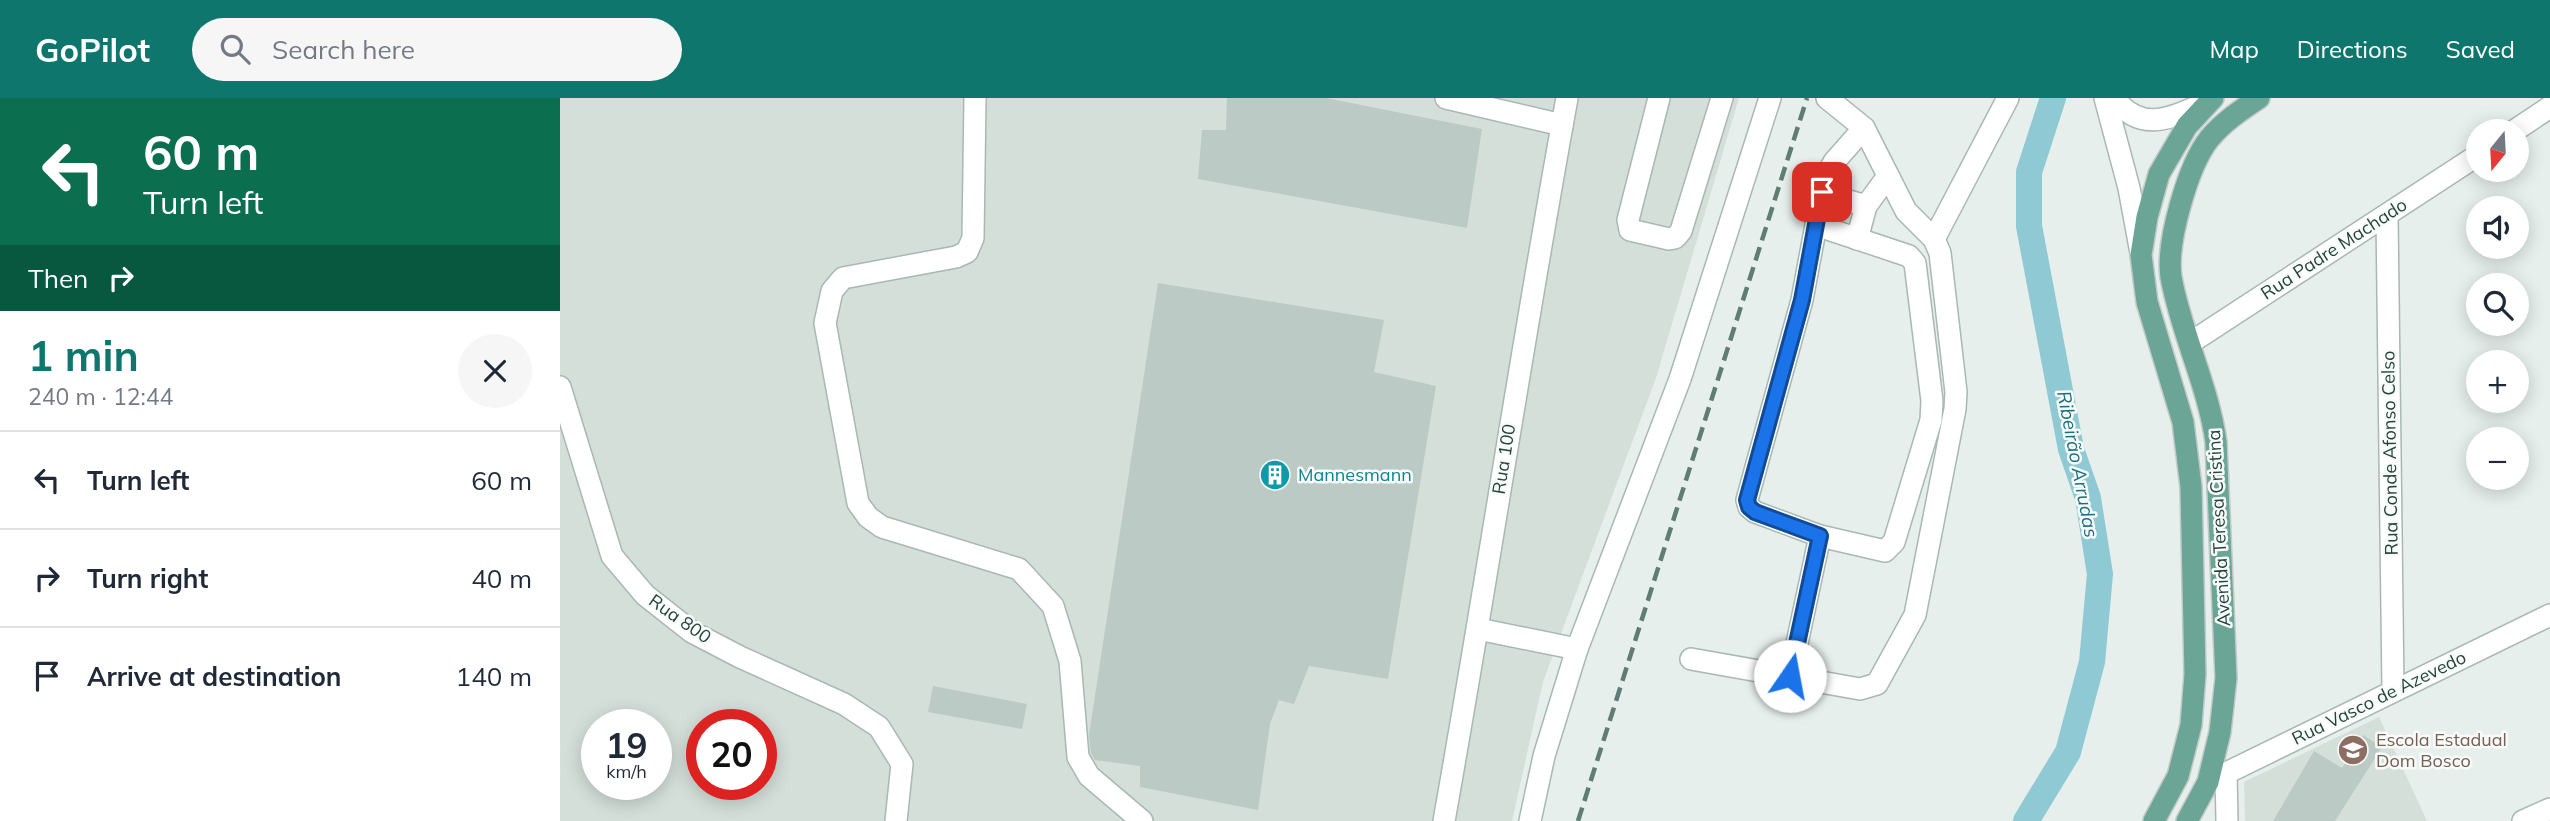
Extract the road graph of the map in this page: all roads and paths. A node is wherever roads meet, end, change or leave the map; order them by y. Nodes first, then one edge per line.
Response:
1 (975, 98) edge
2 (1446, 98) edge
3 (1567, 98) edge
4 (1659, 98) edge
5 (1722, 98) edge
6 (1770, 98) edge
7 (1826, 98) edge
8 (2008, 98) edge
9 (2105, 98) edge
10 (2114, 98) edge
11 (2259, 98) edge
12 (2210, 100) edge
13 (2550, 107) edge
14 (2529, 121) edge
15 (1562, 125) junction
16 (1864, 128) junction
17 (2466, 163) edge
18 (1888, 176) junction
19 (1822, 192) junction
20 (1866, 206) junction
21 (2387, 216) junction
22 (1816, 225) junction
23 (1857, 239) junction
24 (1934, 239) junction
25 (2141, 255) junction
26 (2190, 343) junction
27 (562, 397) edge
28 (1820, 536) junction
29 (2550, 615) edge
30 (1478, 629) junction
31 (1577, 649) junction
32 (1691, 659) dead end
33 (1790, 676) junction
34 (2393, 690) junction
35 (2217, 777) junction
36 (2550, 809) edge
37 (895, 816) edge
38 (1142, 821) edge
39 (1444, 821) edge
40 (1530, 821) edge
41 (2154, 821) edge
42 (2187, 821) edge
43 (2227, 821) edge
44 (2523, 821) edge

1 - 38 street
2 - 15 street
3 - 15 street, Rua 100
4 - 5 street
6 - 31 street
7 - 16 street
8 - 24 street
9 - 25 street
10 - 12 street
11 - 26 main road, Avenida Teresa Cristina
12 - 25 main road, Avenida Teresa Cristina
13 - 14 street
15 - 30 street, Rua 100
16 - 18 street
16 - 19 street
17 - 21 street, Rua Padre Machado
18 - 20 street
18 - 24 street
19 - 20 street
19 - 22 street
20 - 23 street
21 - 26 street, Rua Padre Machado
21 - 34 street, Rua Conde Afonso Celso
22 - 23 street
22 - 28 street
23 - 28 street
24 - 33 street
25 - 41 main road, Avenida Teresa Cristina
26 - 35 main road, Avenida Teresa Cristina
27 - 37 street, Rua 800
28 - 33 street
29 - 34 street, Rua Vasco de Azevedo
30 - 31 street
30 - 39 street, Rua 100
31 - 40 street
32 - 33 street
34 - 35 street, Rua Vasco de Azevedo
35 - 42 main road, Avenida Teresa Cristina
35 - 43 street
36 - 44 street

